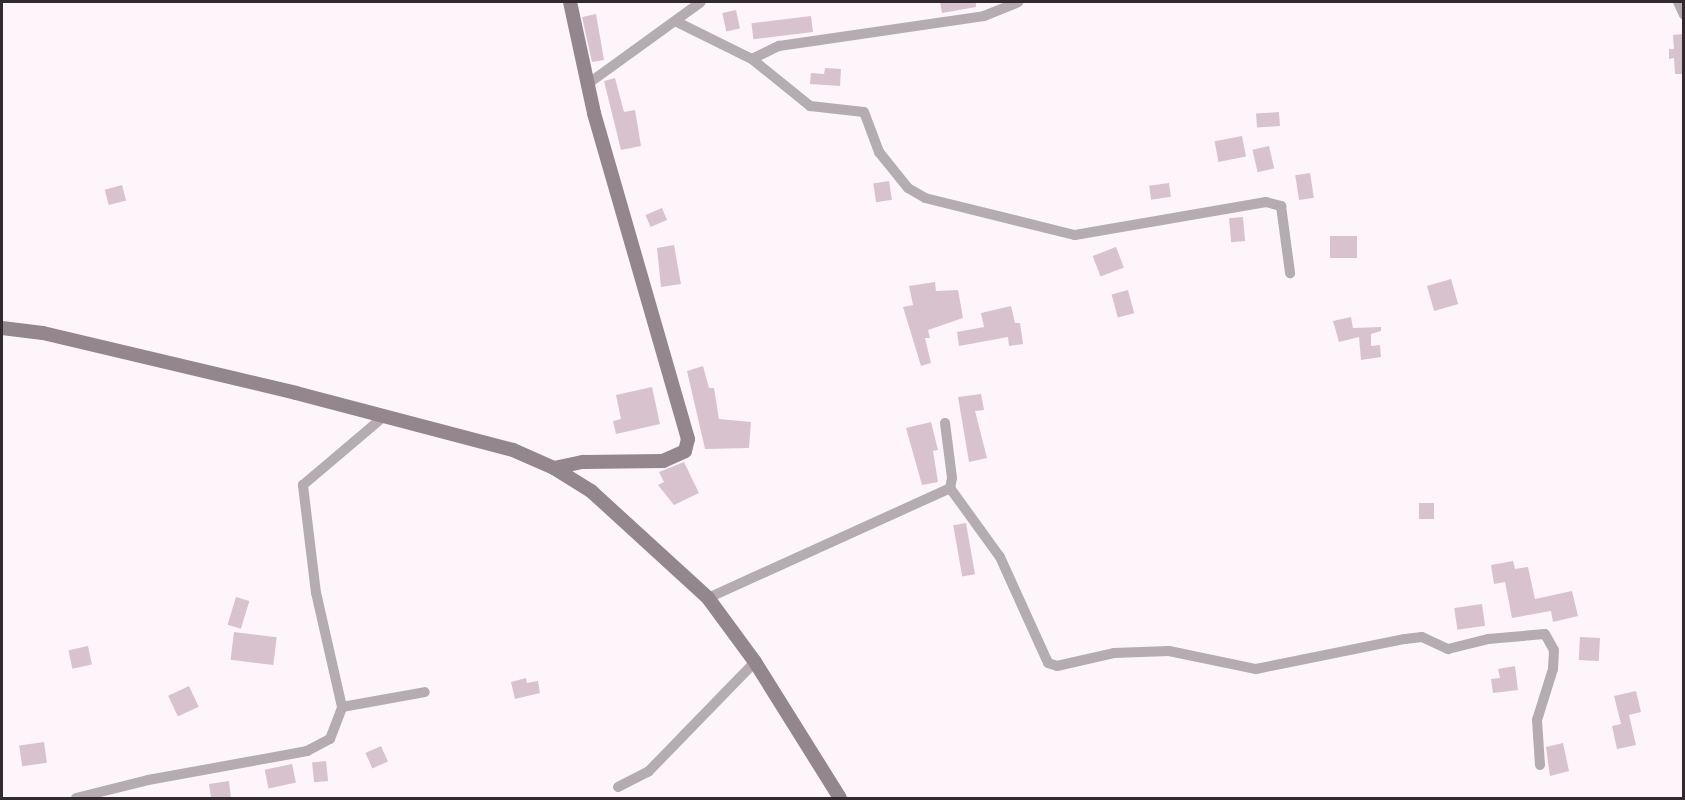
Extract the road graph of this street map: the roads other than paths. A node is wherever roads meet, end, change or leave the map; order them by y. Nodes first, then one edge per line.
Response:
1 (570, 2) edge
2 (701, 2) edge
3 (1018, 2) edge
4 (1678, 2) edge
5 (1683, 15) edge
6 (677, 22) junction
7 (752, 58) junction
8 (589, 83) junction
9 (1290, 273) dead end
10 (2, 328) edge
11 (382, 418) junction
12 (945, 423) dead end
13 (554, 468) junction
14 (950, 488) junction
15 (708, 598) junction
16 (755, 662) junction
17 (425, 692) dead end
18 (342, 707) junction
19 (1540, 765) dead end
20 (618, 787) dead end
21 (76, 798) edge
22 (840, 798) edge

1 - 8 main road
2 - 6 street
3 - 7 street
4 - 5 street
6 - 7 street
6 - 8 street
7 - 9 street
8 - 13 main road
10 - 11 main road
11 - 13 main road
11 - 18 street
12 - 14 street
13 - 15 main road
14 - 15 street
14 - 19 street
15 - 16 main road
16 - 20 street
16 - 22 main road
17 - 18 street
18 - 21 street

